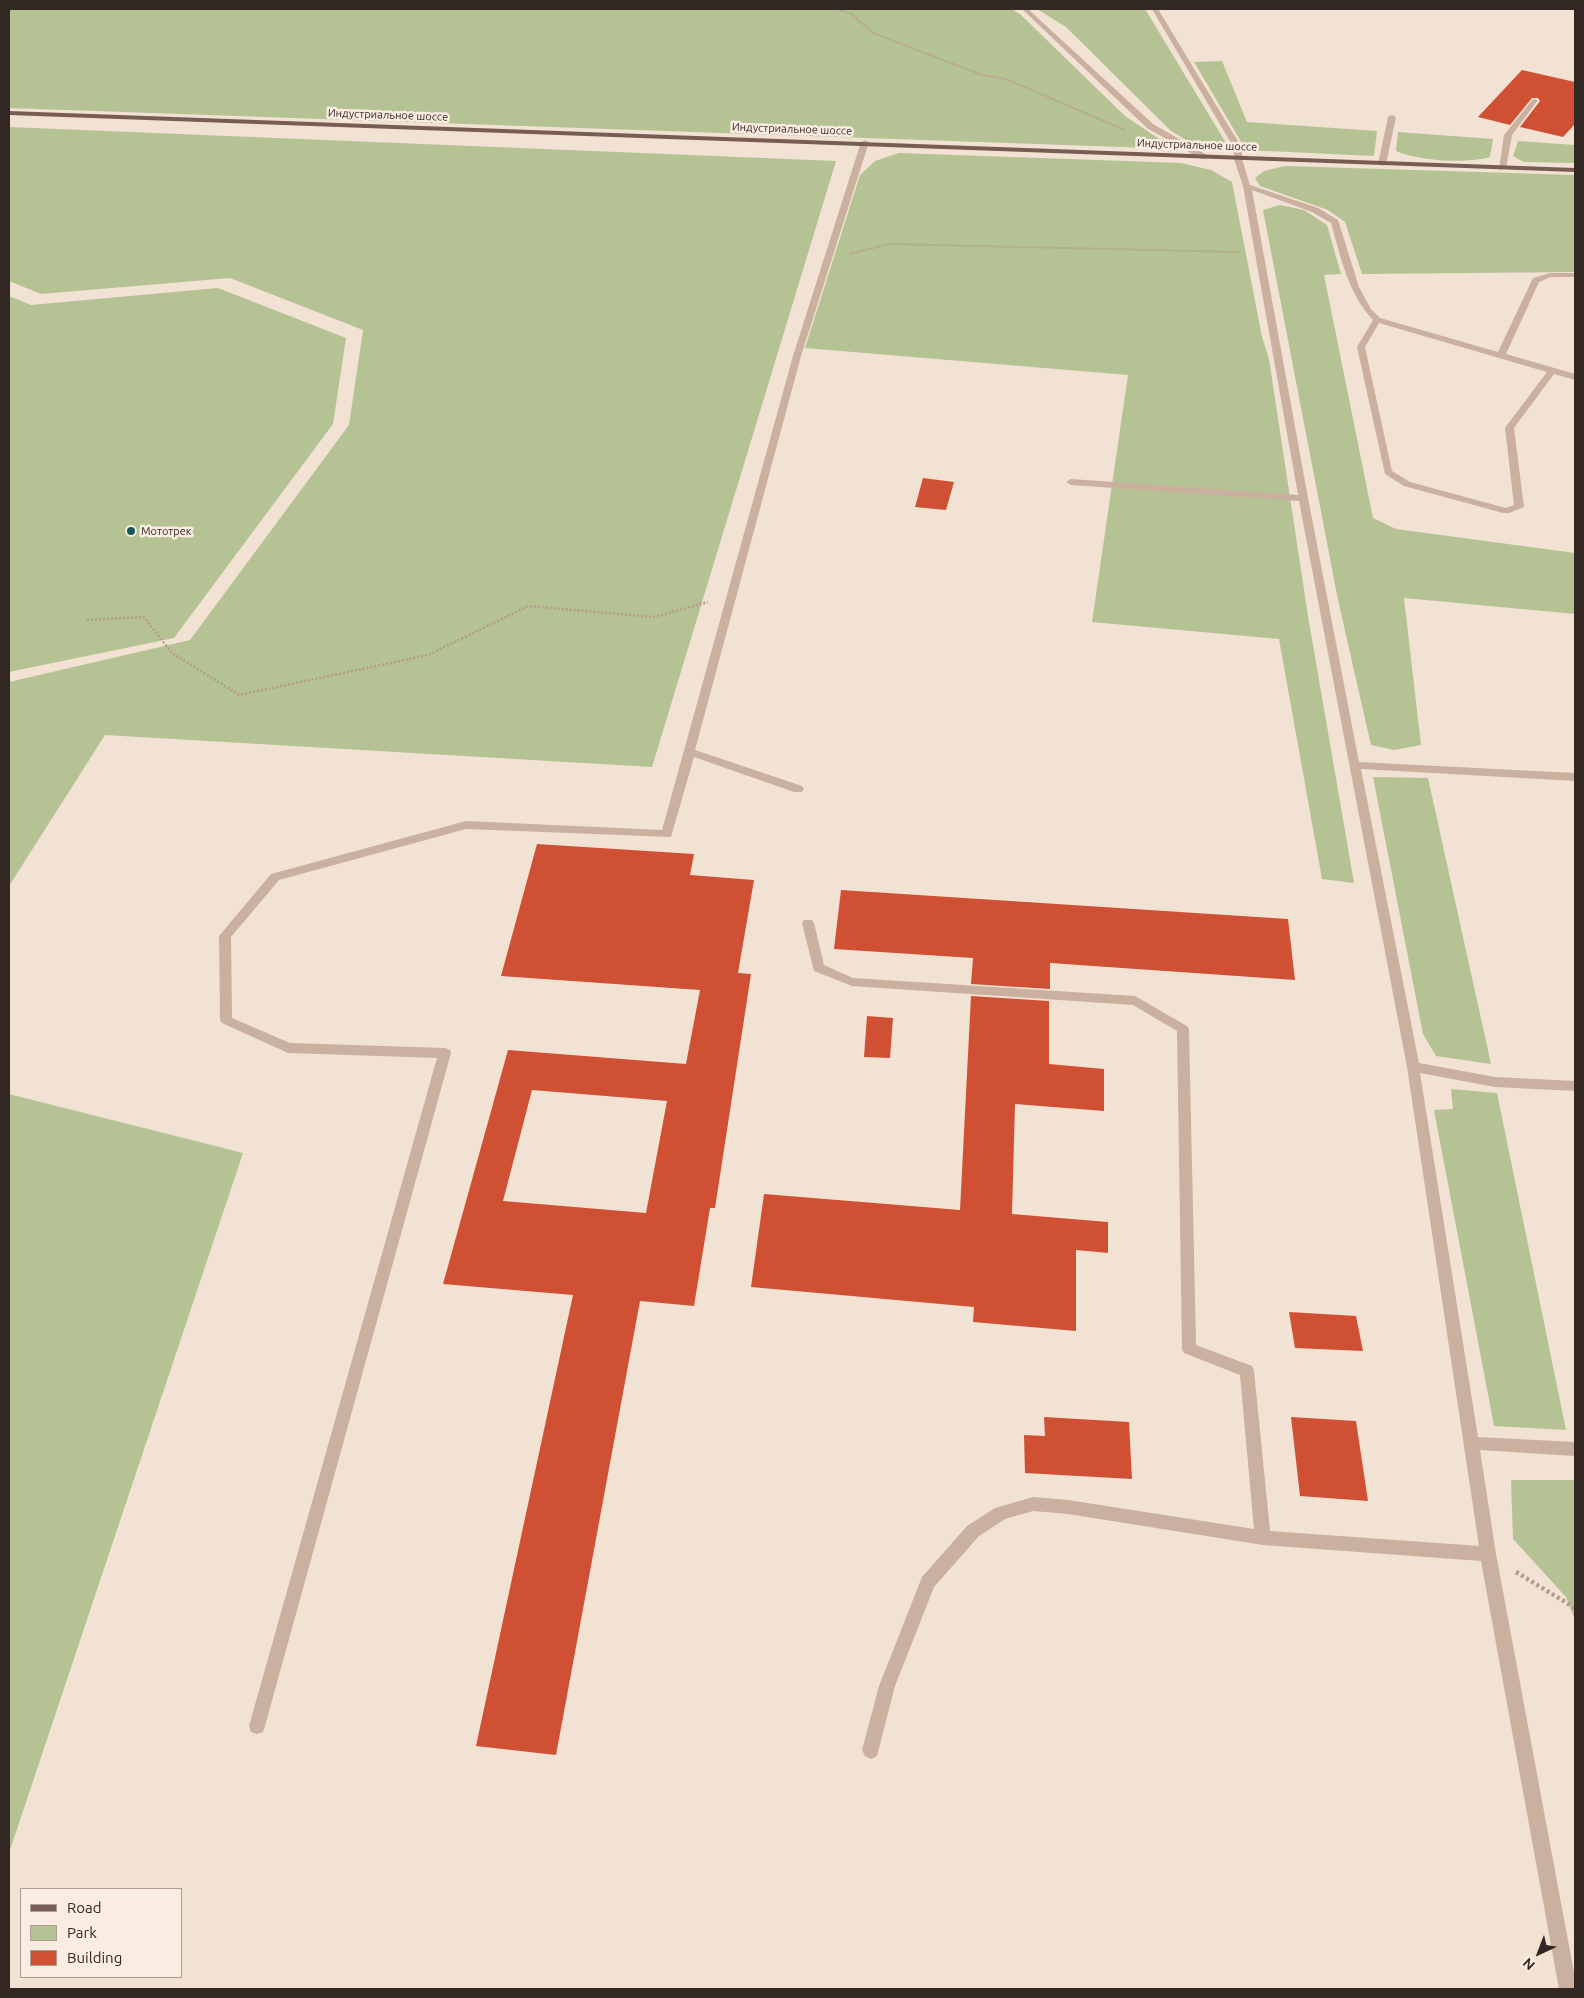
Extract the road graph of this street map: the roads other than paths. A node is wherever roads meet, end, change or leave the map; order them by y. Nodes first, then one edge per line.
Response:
1 (1025, 9) edge
2 (1155, 9) edge
3 (1535, 100) dead end
4 (9, 113) edge
5 (1392, 117) dead end
6 (865, 142) junction
7 (1204, 157) junction
8 (1238, 159) junction
9 (1382, 164) junction
10 (1502, 168) junction
11 (1575, 170) edge
12 (1247, 186) junction
13 (1575, 276) edge
14 (1377, 320) junction
15 (1501, 356) junction
16 (1552, 371) junction
17 (1575, 378) edge
18 (1071, 482) dead end
19 (1303, 498) junction
20 (691, 752) junction
21 (1354, 765) junction
22 (1575, 777) edge
23 (798, 788) dead end
24 (808, 923) dead end
25 (1413, 1067) junction
26 (1575, 1086) edge
27 (1470, 1443) junction
28 (1575, 1448) edge
29 (1263, 1538) junction
30 (1488, 1554) junction
31 (257, 1726) dead end
32 (871, 1750) dead end
33 (1568, 1989) edge

1 - 7 street
2 - 8 street
3 - 10 street
4 - 6 main road, Индустриальное шоссе
5 - 9 street
6 - 7 main road, Индустриальное шоссе
6 - 20 street
7 - 8 main road, Индустриальное шоссе
8 - 9 main road, Индустриальное шоссе
8 - 12 street
9 - 10 main road, Индустриальное шоссе
10 - 11 main road, Индустриальное шоссе
12 - 14 street
12 - 19 street
13 - 15 street
14 - 15 street
14 - 16 street
15 - 16 street
16 - 17 street
18 - 19 street
19 - 21 street
20 - 23 street
20 - 31 street
21 - 22 street
21 - 25 street
24 - 29 street
25 - 26 street
25 - 27 street
27 - 28 street
27 - 30 street
29 - 30 street
29 - 32 street
30 - 33 street

